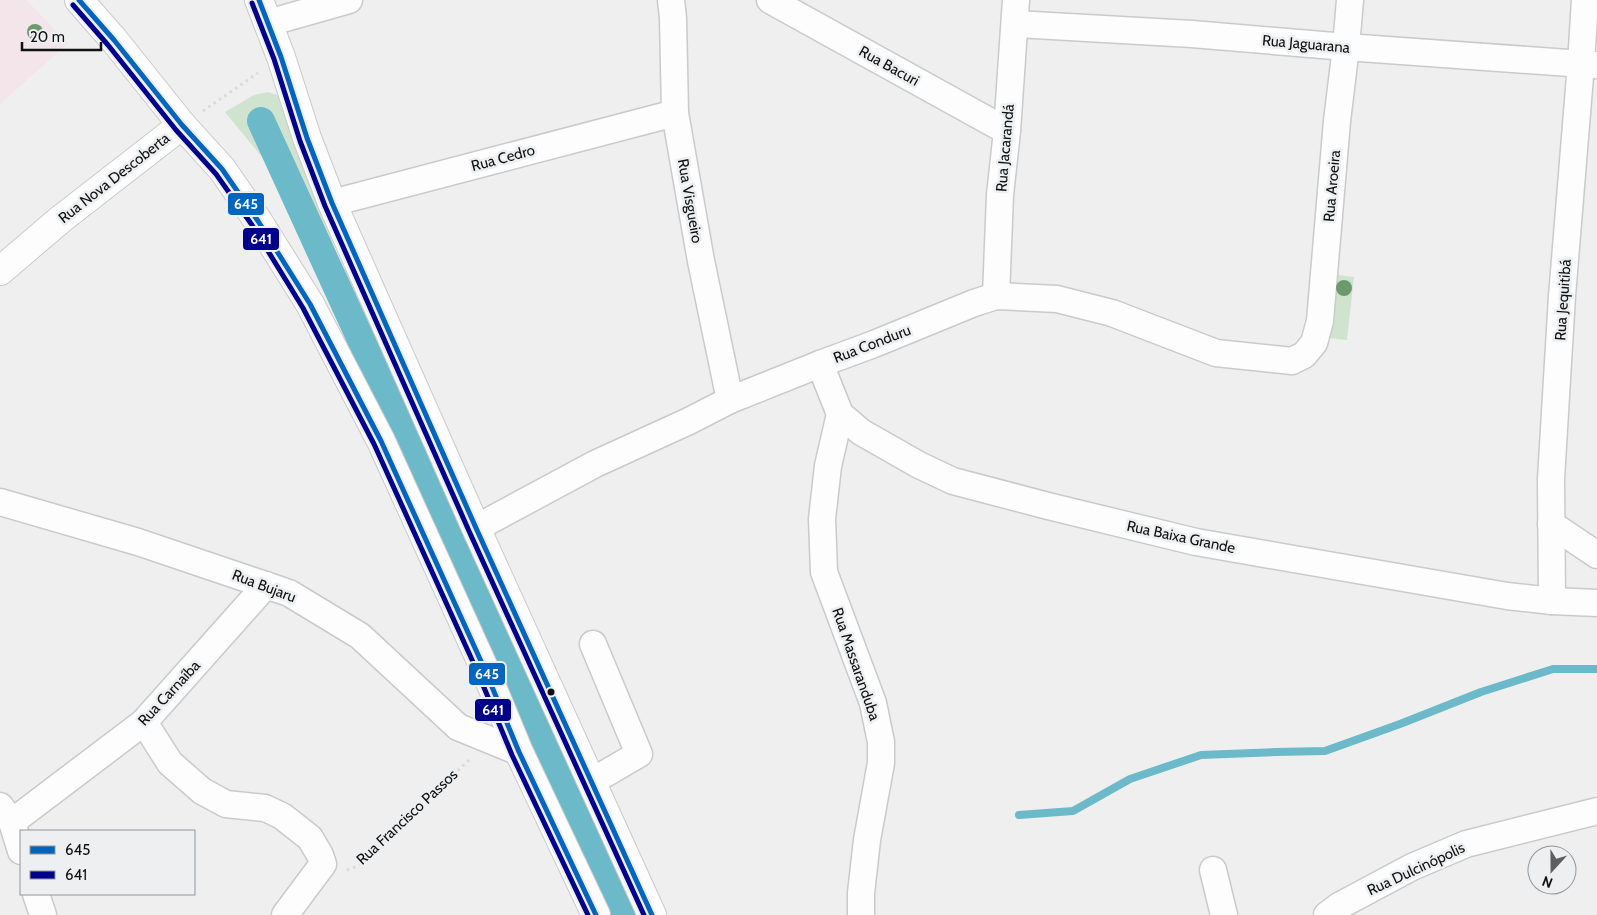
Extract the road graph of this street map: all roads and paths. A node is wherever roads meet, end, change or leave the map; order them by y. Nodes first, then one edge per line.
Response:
1 (79, 0) edge
2 (349, 0) edge
3 (671, 0) edge
4 (770, 0) edge
5 (1350, 0) edge
6 (1585, 0) edge
7 (264, 12) edge
8 (1015, 12) edge
9 (1346, 47) junction
10 (281, 57) junction
11 (1589, 65) edge
12 (675, 113) junction
13 (182, 125) junction
14 (1007, 131) junction
15 (332, 203) junction
16 (0, 271) edge
17 (996, 296) junction
18 (1292, 362) joint
19 (820, 364) junction
20 (730, 400) junction
21 (840, 414) junction
22 (0, 502) edge
23 (1551, 524) junction
24 (476, 528) junction
25 (1597, 555) edge
26 (266, 585) junction
27 (1552, 601) junction
28 (1597, 603) edge
29 (593, 644) dead end
30 (144, 722) junction
31 (519, 752) junction
32 (465, 763) dead end
33 (591, 782) junction
34 (1597, 811) edge
35 (6, 814) edge
36 (20, 849) edge
37 (323, 864) junction
38 (1213, 870) dead end
39 (36, 895) edge
40 (43, 915) edge
41 (285, 915) edge
42 (596, 915) edge
43 (652, 915) edge
44 (862, 915) edge
45 (1224, 915) edge
46 (1328, 915) edge

1 - 13 main road
2 - 7 street
3 - 12 street, Rua Visgueiro
4 - 14 street, Rua Bacuri
5 - 9 street, Rua Aroeira
6 - 11 street, Rua Jequitibá
7 - 10 main road
8 - 9 street, Rua Jaguarana
8 - 14 street, Rua Jacarandá
9 - 11 street, Rua Jaguarana
9 - 18 street, Rua Aroeira
10 - 13 path, Rua Nova Descoberta
10 - 15 main road
11 - 23 street, Rua Jequitibá
12 - 15 street, Rua Cedro
12 - 20 street, Rua Visgueiro
13 - 16 main road, Rua Nova Descoberta
13 - 31 main road
14 - 17 street, Rua Jacarandá
15 - 24 main road
17 - 18 street, Rua Conduru
17 - 19 street, Rua Conduru
19 - 20 street, Rua Conduru
19 - 21 street, Rua Baixa Grande
20 - 24 street, Rua Conduru
21 - 27 street, Rua Baixa Grande
21 - 44 street, Rua Massaranduba
22 - 26 street, Rua Bujaru
23 - 25 street
23 - 27 street, Rua Jequitibá
24 - 33 main road
26 - 30 street, Rua Carnaíba
26 - 31 street, Rua Bujaru
27 - 28 street, Rua Baixa Grande
29 - 33 street
30 - 35 street, Rua Carnaíba
30 - 37 street
31 - 42 main road
32 - 37 path, Rua Francisco Passos
33 - 43 main road
34 - 46 street, Rua Dulcinópolis
35 - 36 street
37 - 41 street
38 - 45 street
39 - 40 street

